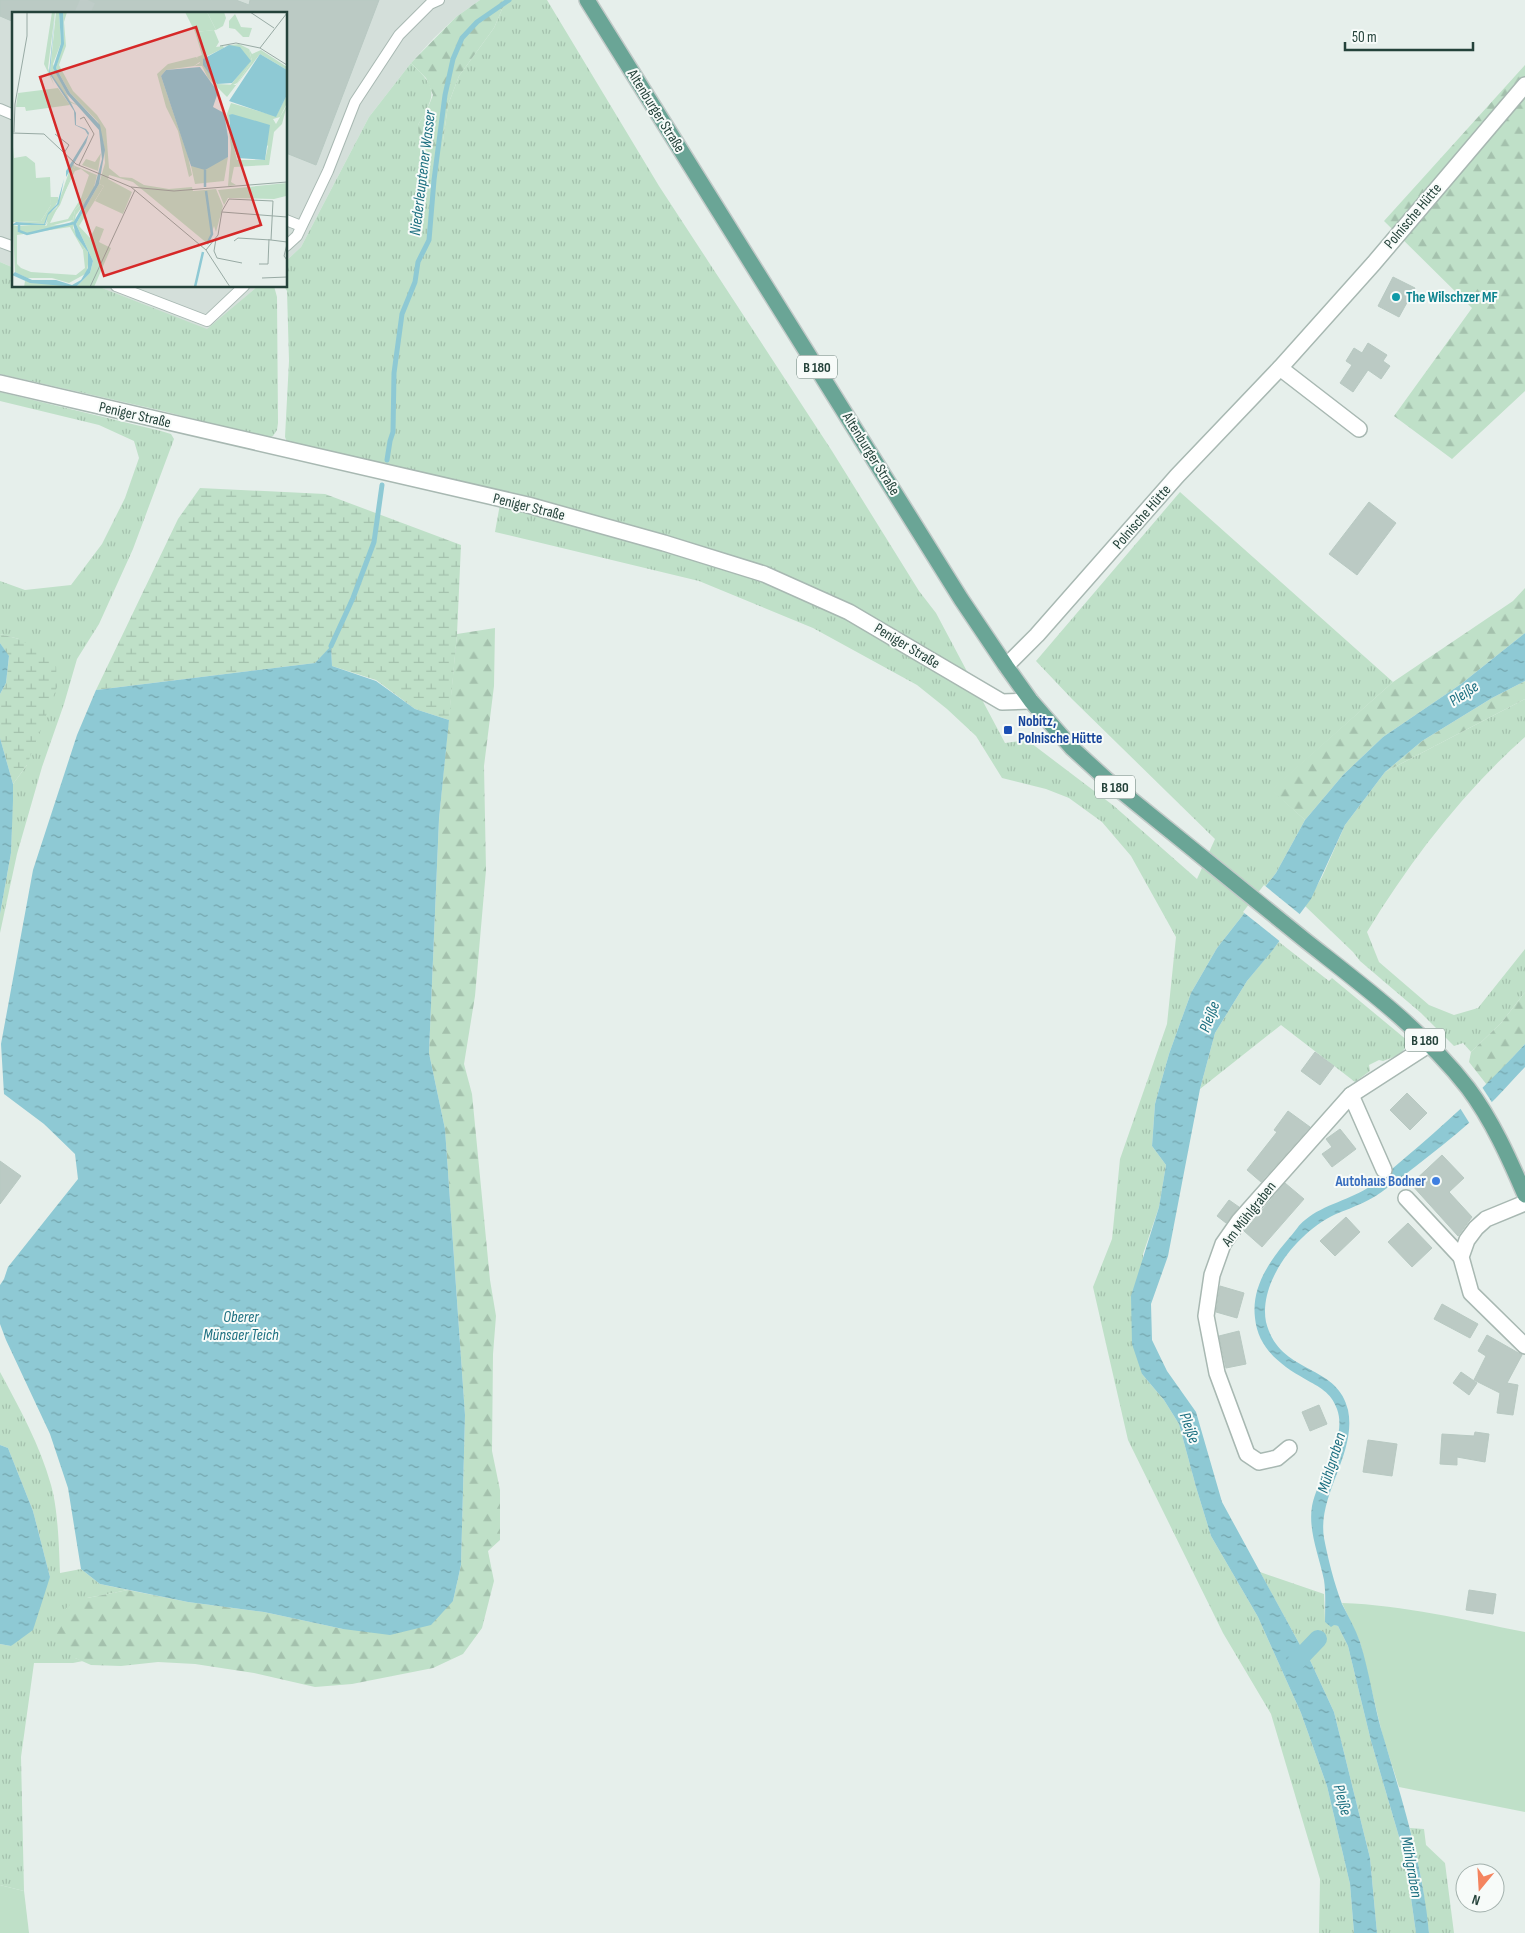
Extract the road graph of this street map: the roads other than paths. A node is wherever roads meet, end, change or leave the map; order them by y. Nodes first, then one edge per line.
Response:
1 (587, 0) edge
2 (433, 1) edge
3 (1525, 85) edge
4 (0, 109) edge
5 (12, 113) edge
6 (288, 221) edge
7 (301, 226) junction
8 (0, 242) edge
9 (288, 244) edge
10 (12, 246) edge
11 (121, 288) edge
12 (242, 288) edge
13 (1280, 368) junction
14 (0, 383) edge
15 (1359, 429) dead end
16 (1006, 666) junction
17 (1031, 701) junction
18 (1430, 1044) junction
19 (1350, 1095) junction
20 (1384, 1170) dead end
21 (1525, 1195) edge
22 (1406, 1198) dead end
23 (1525, 1203) edge
24 (1461, 1257) junction
25 (1525, 1346) edge
26 (1289, 1448) dead end

1 - 16 main road, Altenburger Straße / B 180
2 - 7 lane
3 - 13 street, Polnische Hütte
4 - 5 lane
6 - 7 lane
7 - 9 lane
8 - 10 lane
11 - 12 lane
13 - 15 street
13 - 16 street, Polnische Hütte
14 - 17 street, Peniger Straße
16 - 17 main road, Altenburger Straße / B 180
17 - 18 main road, Altenburger Straße / B 180
18 - 19 street, Am Mühlgraben
18 - 21 main road, B 180
19 - 20 street
19 - 26 street, Am Mühlgraben
22 - 24 street
23 - 24 street
24 - 25 street

